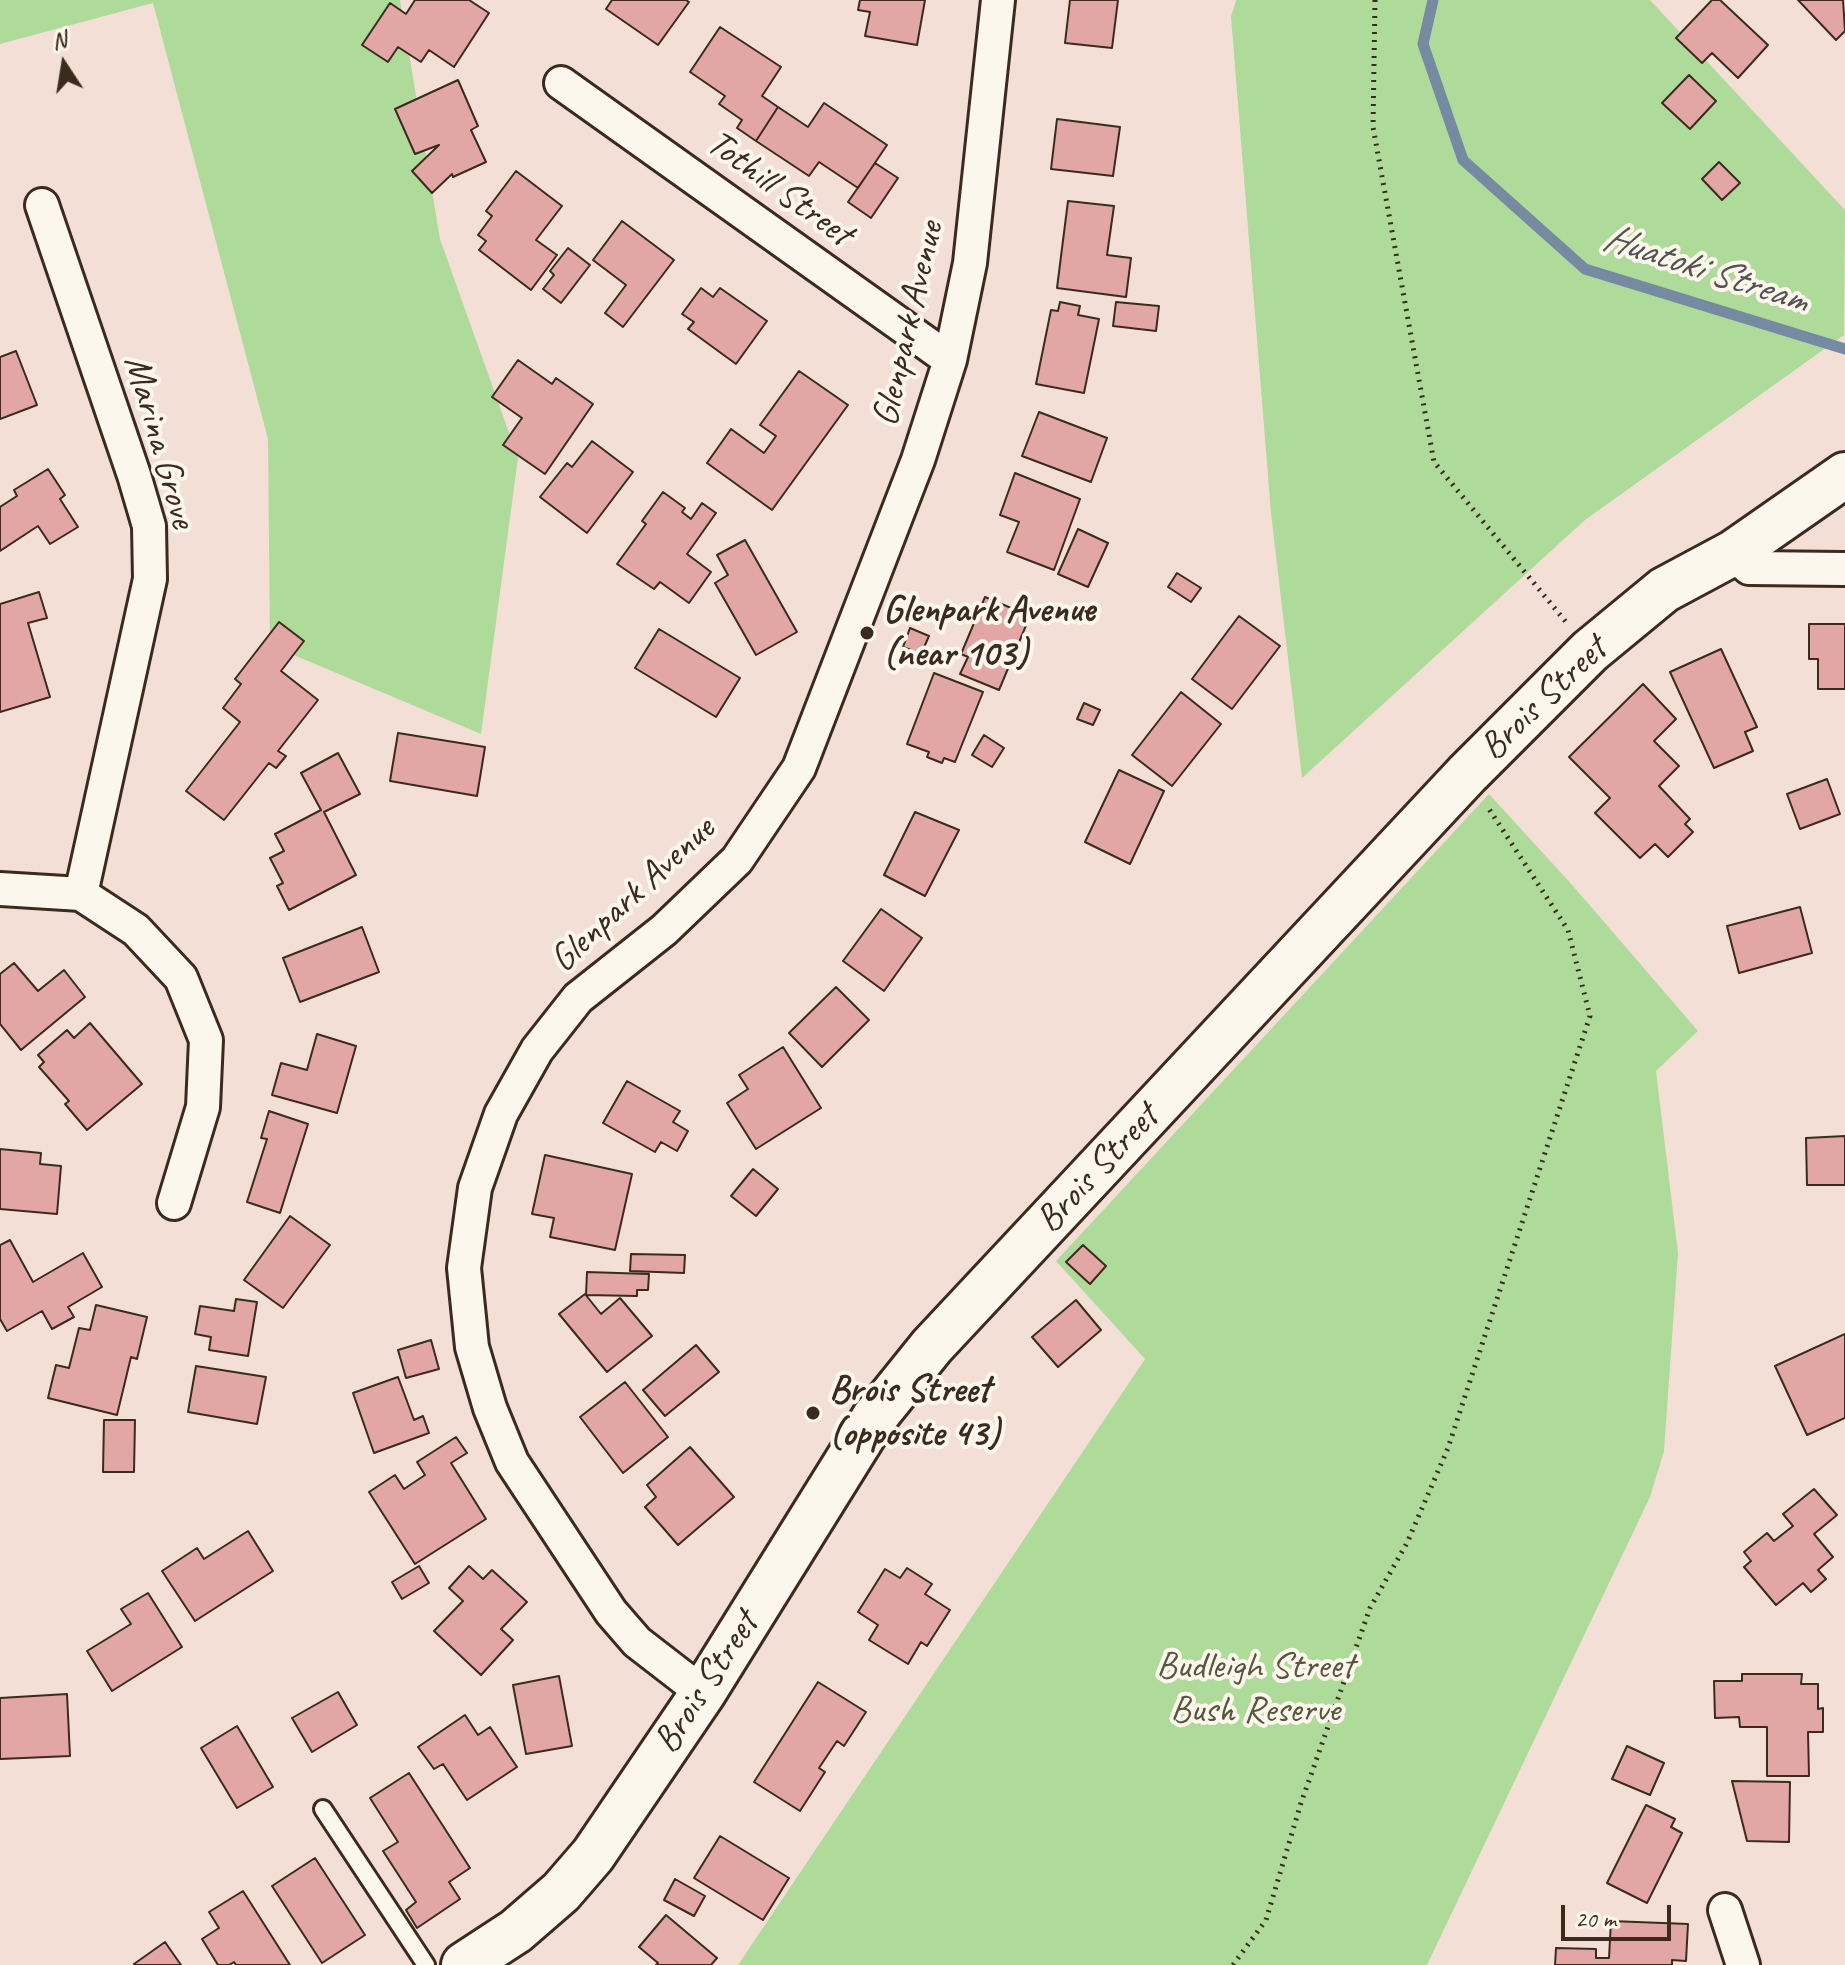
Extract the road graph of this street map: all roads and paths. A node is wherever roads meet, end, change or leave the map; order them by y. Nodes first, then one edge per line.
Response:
1 (998, 0) edge
2 (1375, 0) edge
3 (561, 83) dead end
4 (42, 205) dead end
5 (950, 360) junction
6 (1845, 475) edge
7 (1733, 553) junction
8 (1845, 569) edge
9 (1590, 651) junction
10 (1467, 774) junction
11 (0, 889) edge
12 (81, 894) junction
13 (174, 1203) dead end
14 (703, 1693) junction
15 (323, 1809) dead end
16 (1725, 1910) dead end
17 (426, 1965) edge
18 (464, 1965) edge
19 (1233, 1965) edge
20 (1743, 1965) edge

1 - 5 street, Glenpark Avenue
2 - 9 path
3 - 5 street, Tothill Street
4 - 12 street, Marina Grove
5 - 14 street, Glenpark Avenue
6 - 7 main road, Brois Street
7 - 8 street
7 - 9 main road, Brois Street
9 - 10 main road, Brois Street
10 - 14 main road, Brois Street
10 - 19 path
11 - 12 street
12 - 13 street
14 - 18 main road, Brois Street
15 - 17 lane
16 - 20 street

